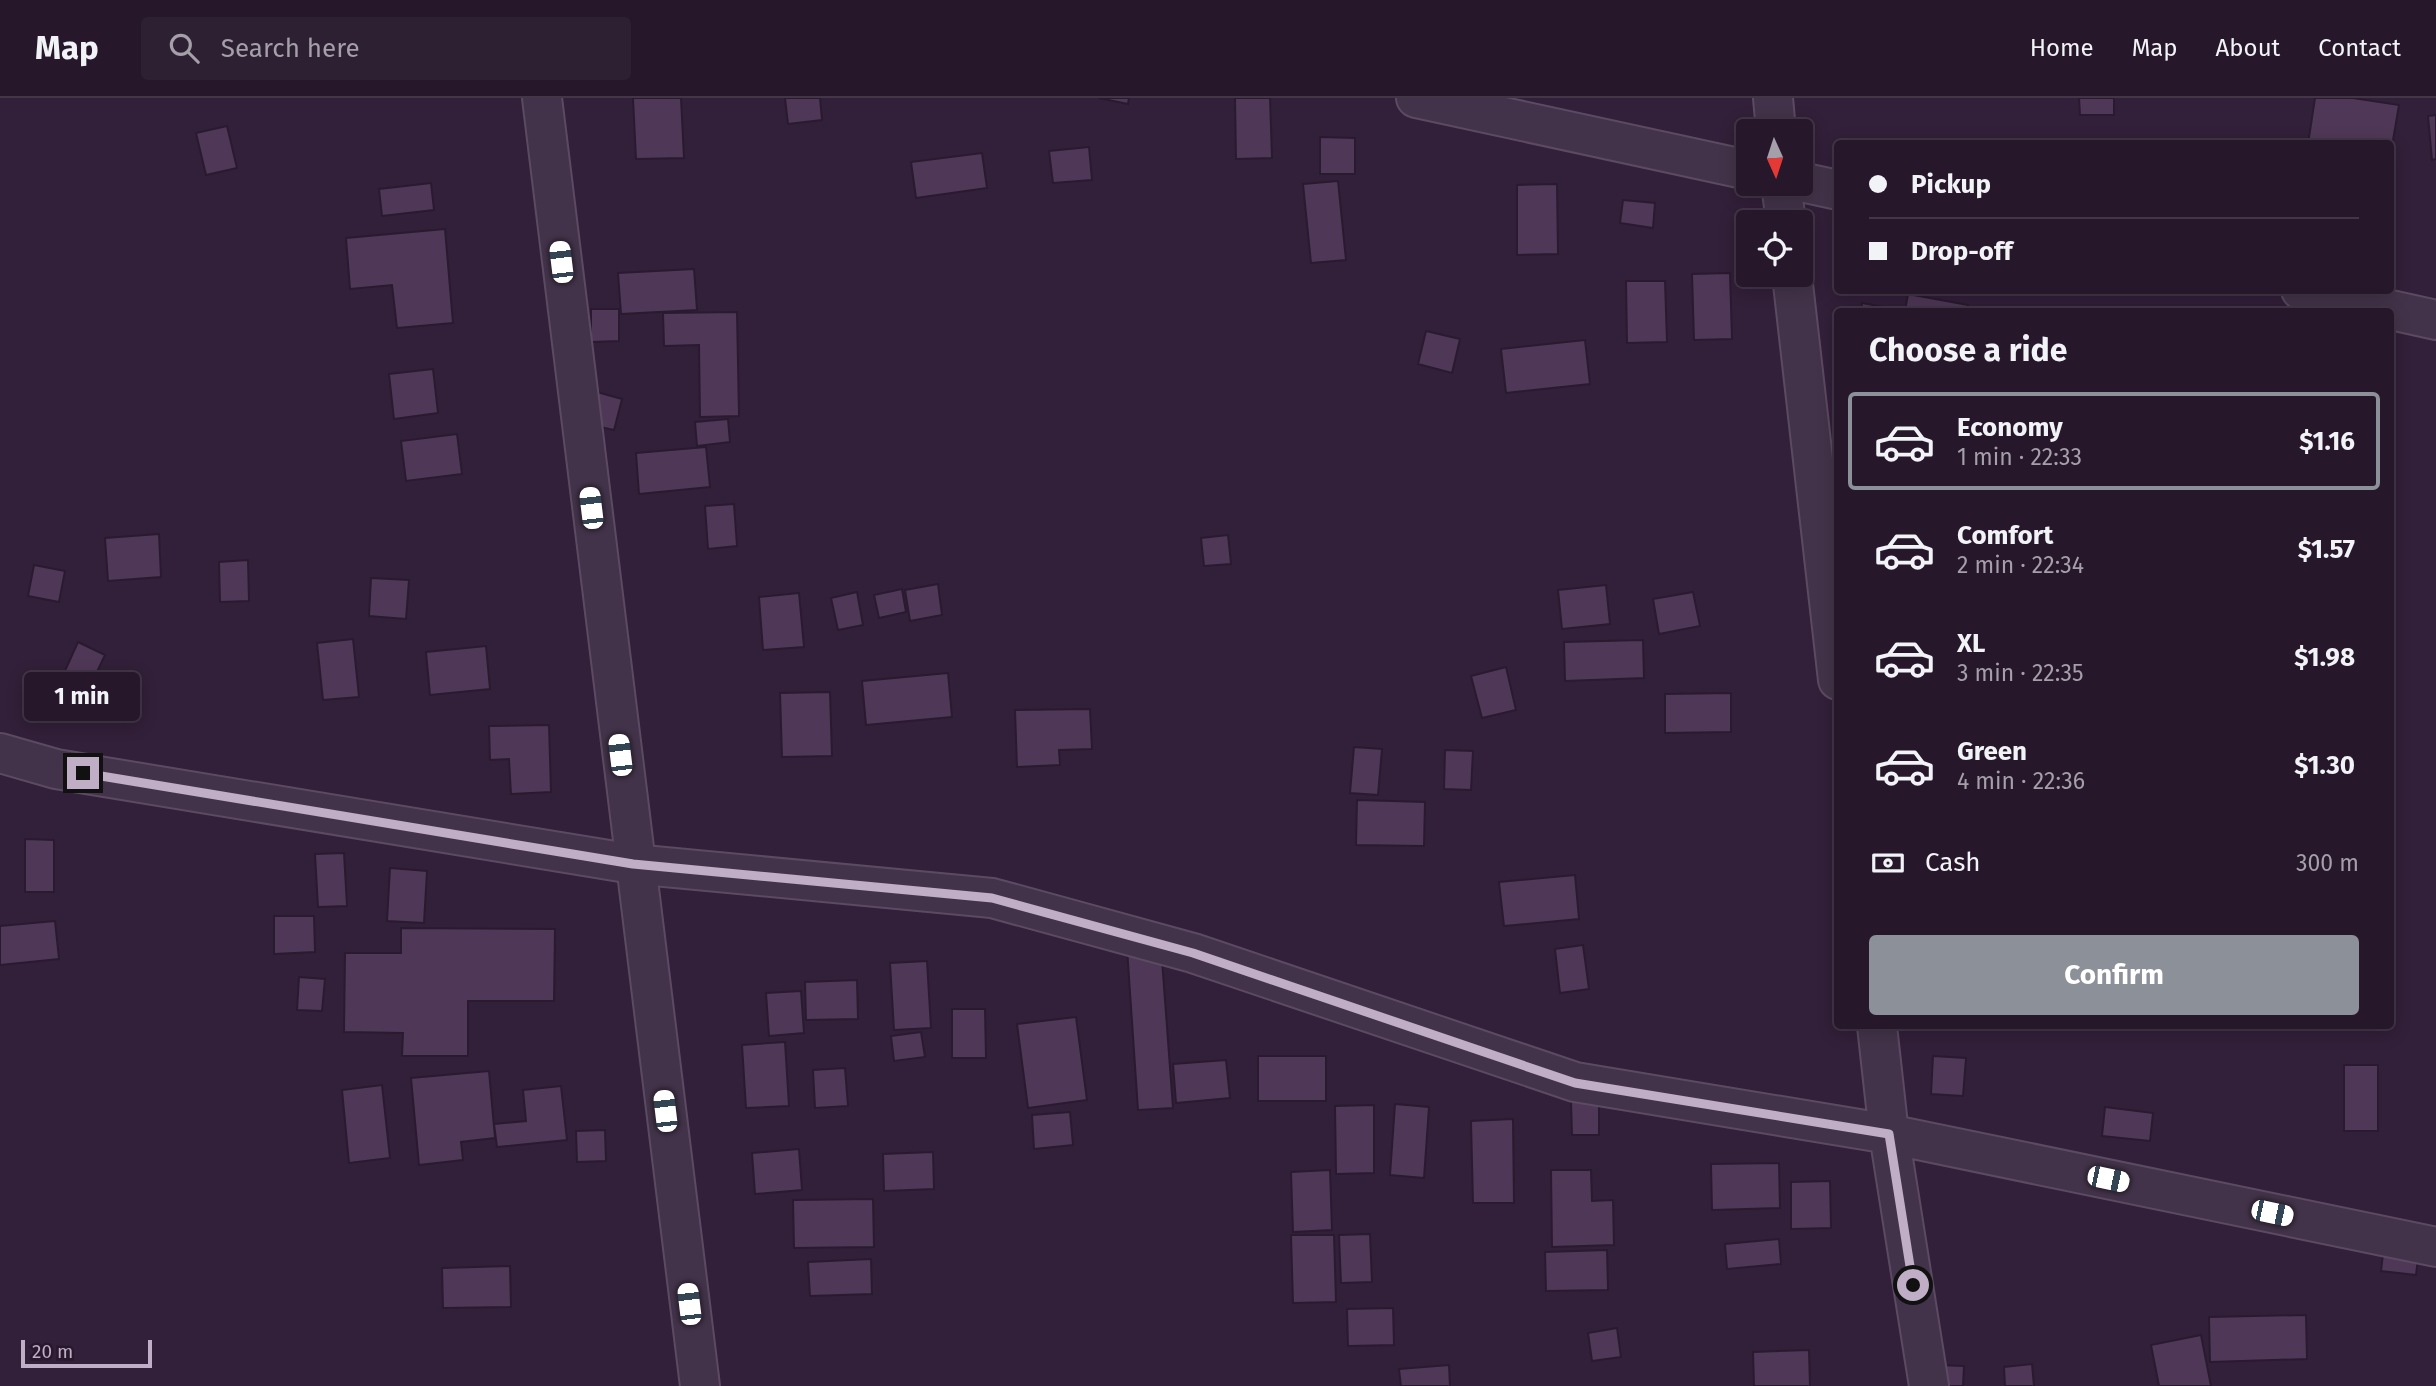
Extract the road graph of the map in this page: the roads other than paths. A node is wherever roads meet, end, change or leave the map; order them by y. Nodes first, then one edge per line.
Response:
1 (542, 98) edge
2 (1416, 98) edge
3 (1773, 98) edge
4 (1775, 119) edge
5 (1736, 167) edge
6 (1813, 185) edge
7 (1834, 189) edge
8 (1793, 287) edge
9 (2319, 294) edge
10 (2382, 308) edge
11 (2394, 311) edge
12 (2436, 320) edge
13 (1834, 645) edge
14 (0, 753) edge
15 (633, 864) junction
16 (1877, 1029) edge
17 (1889, 1134) junction
18 (2436, 1247) edge
19 (700, 1386) edge
20 (1929, 1386) edge

1 - 15 street
2 - 5 street
3 - 4 street
6 - 7 street
8 - 13 street
9 - 10 street
11 - 12 street
14 - 15 street
15 - 17 street
15 - 19 street
16 - 17 street
17 - 18 street
17 - 20 street

